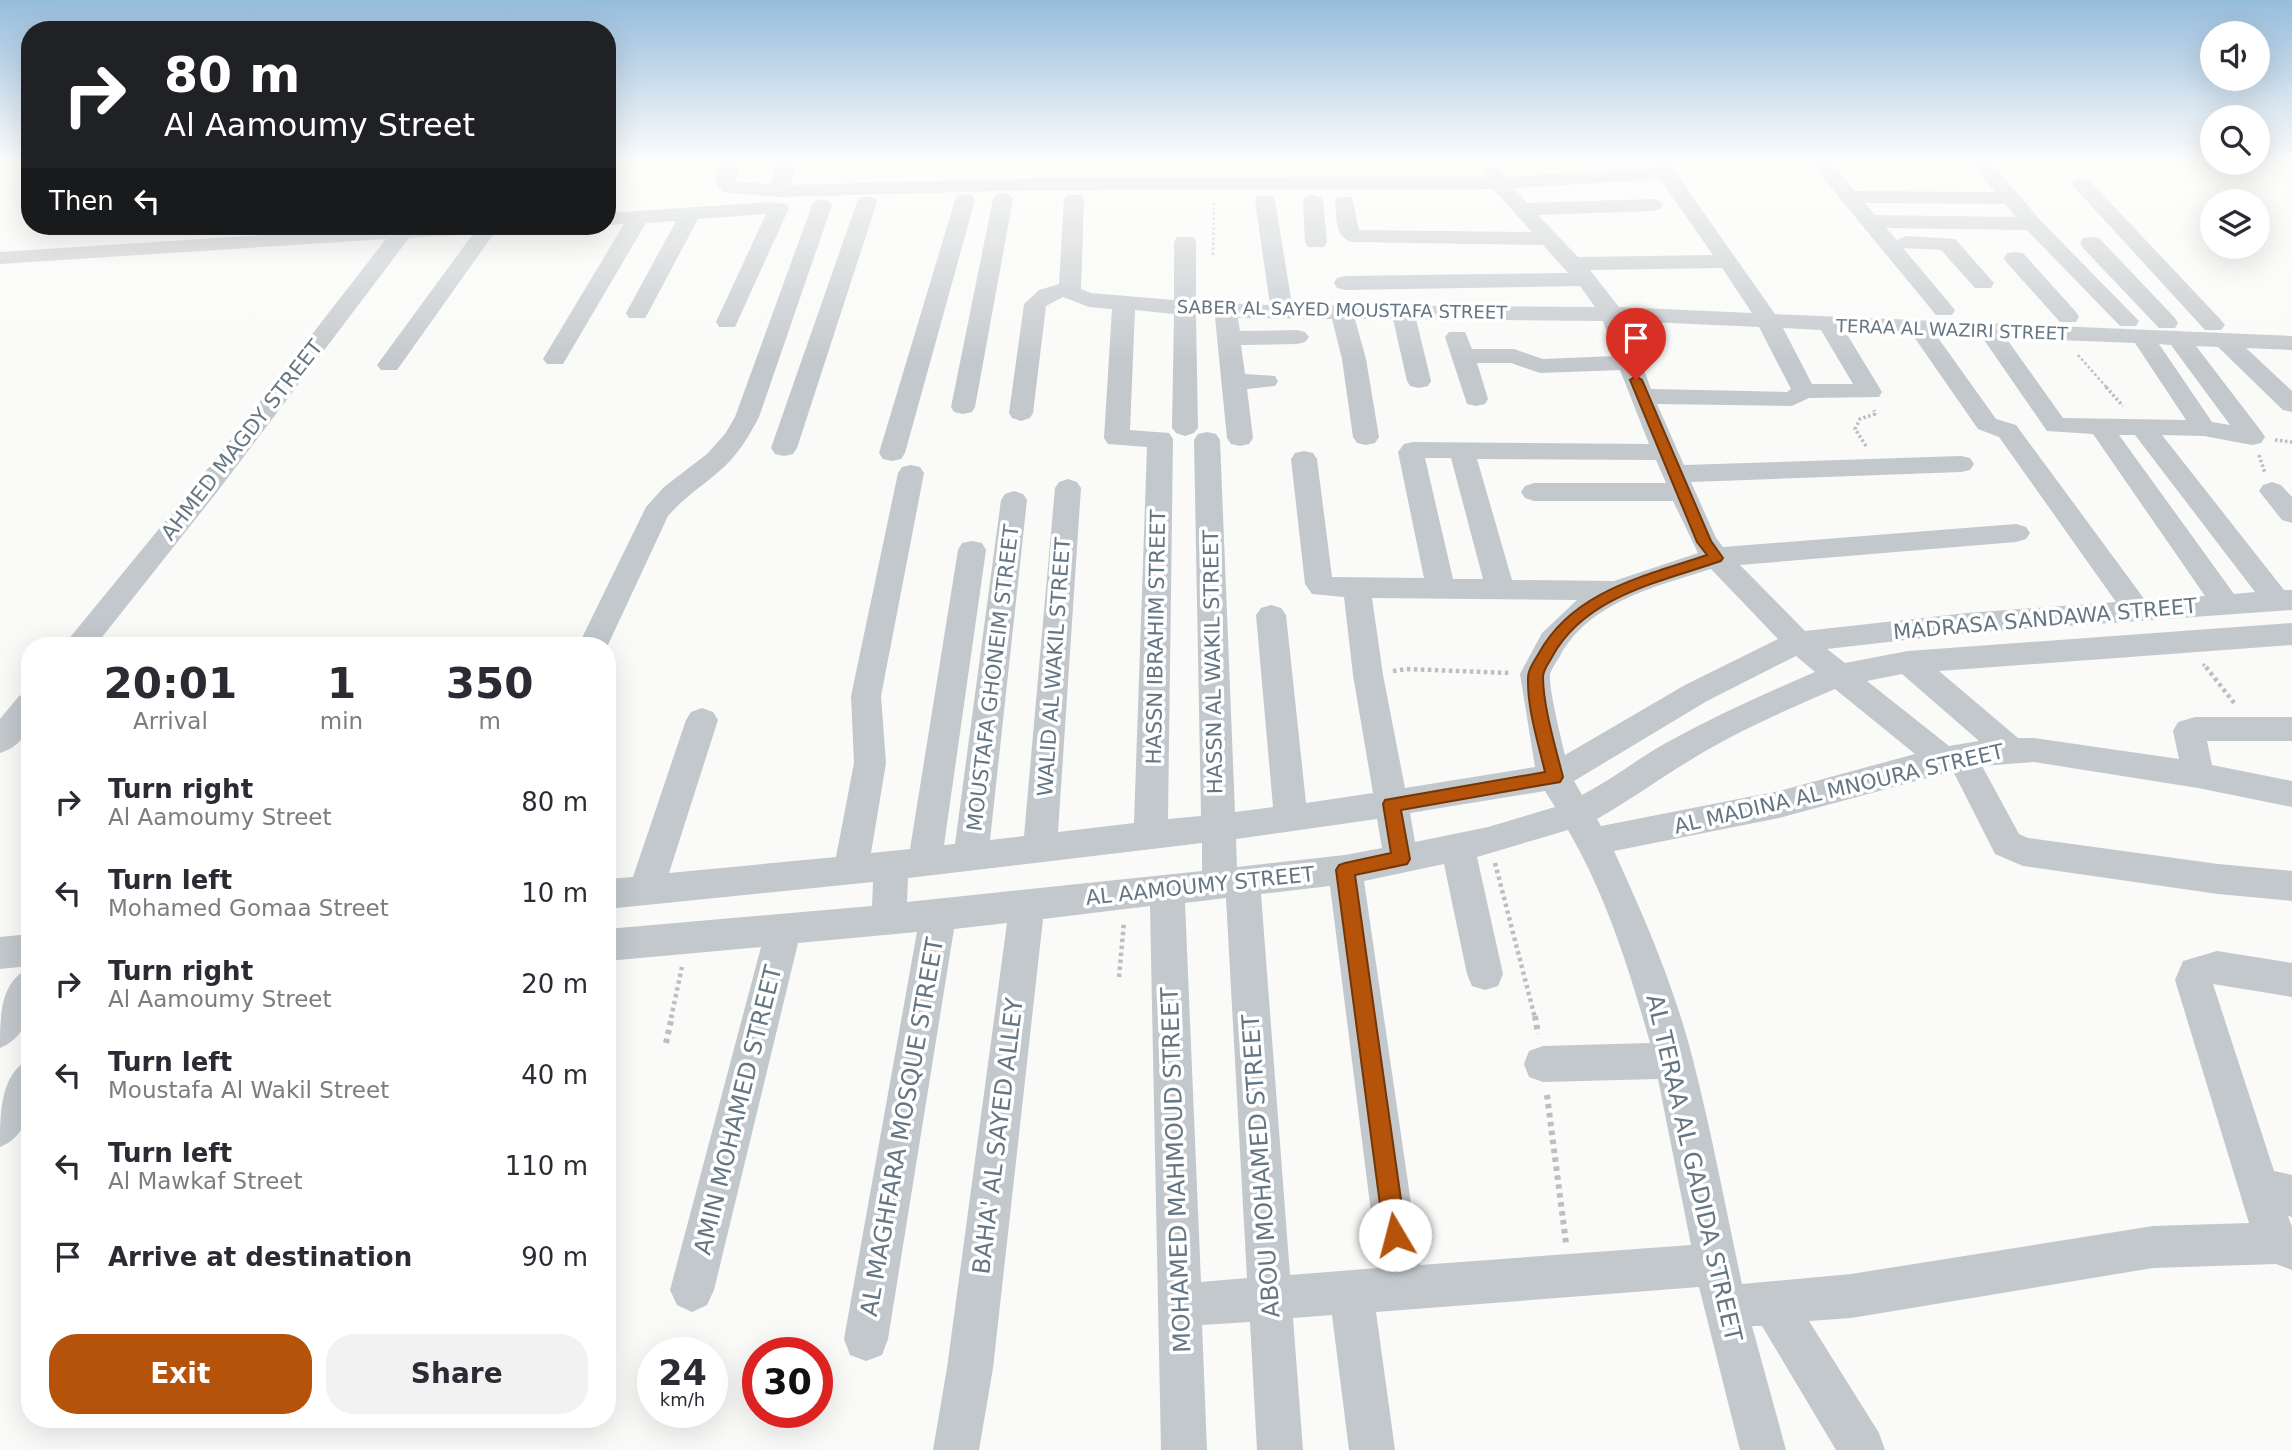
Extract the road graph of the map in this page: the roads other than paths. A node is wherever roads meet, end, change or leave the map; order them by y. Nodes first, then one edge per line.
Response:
1 (632, 230) edge
2 (679, 230) edge
3 (766, 230) edge
4 (813, 230) edge
5 (858, 230) edge
6 (963, 230) edge
7 (997, 230) edge
8 (1073, 230) edge
9 (1270, 230) edge
10 (1315, 230) edge
11 (1349, 230) edge
12 (1541, 230) edge
13 (1706, 230) edge
14 (1878, 230) edge
15 (2039, 230) edge
16 (2123, 230) edge
17 (118, 235) edge
18 (357, 235) edge
19 (402, 235) edge
20 (483, 235) edge
21 (1549, 239) junction
22 (1887, 241) junction
23 (0, 242) edge
24 (1185, 242) dead end
25 (1316, 242) dead end
26 (2091, 243) dead end
27 (0, 258) edge
28 (2015, 258) dead end
29 (1728, 261) junction
30 (1579, 271) junction
31 (1345, 283) dead end
32 (1983, 283) dead end
33 (1072, 292) junction
34 (1124, 304) junction
35 (1186, 309) junction
36 (1944, 310) junction
37 (1226, 311) junction
38 (1282, 311) junction
39 (1449, 312) junction
40 (637, 313) dead end
41 (1342, 313) junction
42 (1403, 313) junction
43 (1764, 313) junction
44 (1612, 314) junction
45 (727, 322) dead end
46 (1830, 325) junction
47 (2063, 325) junction
48 (1920, 328) junction
49 (2292, 328) edge
50 (2135, 329) junction
51 (1989, 330) junction
52 (2173, 330) junction
53 (2218, 332) junction
54 (1297, 337) dead end
55 (1230, 338) junction
56 (2292, 343) edge
57 (1463, 356) junction
58 (555, 359) dead end
59 (1630, 363) junction
60 (389, 365) dead end
61 (1266, 381) dead end
62 (1419, 381) dead end
63 (1234, 382) junction
64 (1804, 391) junction
65 (1642, 396) junction
66 (1476, 399) dead end
67 (2292, 405) edge
68 (962, 407) dead end
69 (1021, 413) dead end
70 (2143, 427) junction
71 (2101, 428) junction
72 (2204, 428) junction
73 (1184, 436) junction
74 (1366, 437) dead end
75 (1240, 438) dead end
76 (784, 448) dead end
77 (1462, 451) junction
78 (1304, 459) dead end
79 (1961, 464) dead end
80 (1675, 473) junction
81 (1068, 488) dead end
82 (2272, 491) road end
83 (1534, 492) dead end
84 (1014, 500) dead end
85 (2292, 514) edge
86 (2017, 533) dead end
87 (972, 550) dead end
88 (1716, 558) junction
89 (1441, 589) junction
90 (1500, 589) junction
91 (1357, 590) junction
92 (1617, 591) junction
93 (2284, 600) edge
94 (2225, 603) junction
95 (2137, 610) junction
96 (1271, 615) dead end
97 (2292, 634) edge
98 (85, 637) edge
99 (597, 637) edge
100 (1798, 642) junction
101 (1908, 662) junction
102 (1836, 676) junction
103 (21, 715) edge
104 (702, 720) dead end
105 (1640, 727) junction
106 (2292, 729) edge
107 (0, 741) edge
108 (2010, 750) junction
109 (1674, 754) junction
110 (1953, 760) junction
111 (2197, 775) junction
112 (1555, 777) junction
113 (2292, 794) edge
114 (1391, 804) junction
115 (1291, 819) junction
116 (1217, 827) junction
117 (1585, 827) junction
118 (1151, 835) junction
119 (1473, 844) junction
120 (1040, 847) junction
121 (971, 856) junction
122 (1401, 859) junction
123 (925, 860) junction
124 (891, 865) junction
125 (851, 870) junction
126 (1345, 870) junction
127 (1232, 883) junction
128 (2292, 886) edge
129 (646, 890) junction
130 (1167, 890) junction
131 (616, 893) edge
132 (1027, 905) junction
133 (938, 915) junction
134 (889, 919) junction
135 (783, 930) junction
136 (616, 946) edge
137 (21, 951) edge
138 (0, 953) edge
139 (1485, 974) dead end
140 (2292, 980) edge
141 (1674, 1060) junction
142 (1543, 1064) road end
143 (21, 1092) edge
144 (0, 1128) edge
145 (2276, 1192) edge
146 (2284, 1246) edge
147 (1717, 1264) junction
148 (1402, 1287) junction
149 (692, 1290) dead end
150 (1351, 1292) junction
151 (1269, 1298) junction
152 (1180, 1305) junction
153 (1774, 1305) junction
154 (1725, 1307) junction
155 (866, 1339) dead end
156 (956, 1450) edge
157 (1184, 1450) edge
158 (1280, 1450) edge
159 (1373, 1450) edge
160 (1763, 1450) edge
161 (1862, 1450) edge

1 - 58 street
2 - 40 street
3 - 45 street
4 - 99 street
5 - 76 street
6 - 125 street
7 - 68 street
8 - 33 street
9 - 38 street
10 - 25 street
11 - 21 street
12 - 21 street
13 - 29 street
14 - 22 street
15 - 50 street
16 - 53 street
17 - 23 street
18 - 27 street
19 - 98 street, AHMED MAGDY STREET
20 - 60 street
21 - 30 street
22 - 32 street
22 - 36 street
24 - 35 street
26 - 52 street
28 - 47 street
29 - 30 street
29 - 43 street
30 - 31 street
30 - 44 street
33 - 34 street, SABER AL SAYED MOUSTAFA STREET
33 - 69 street
34 - 35 street, SABER AL SAYED MOUSTAFA STREET
34 - 73 street
35 - 37 street, SABER AL SAYED MOUSTAFA STREET
35 - 73 street
36 - 43 street, TERAA AL WAZIRI STREET
36 - 47 street, TERAA AL WAZIRI STREET
37 - 38 street, SABER AL SAYED MOUSTAFA STREET
37 - 55 street
38 - 41 street, SABER AL SAYED MOUSTAFA STREET
39 - 42 street, SABER AL SAYED MOUSTAFA STREET
39 - 44 street, SABER AL SAYED MOUSTAFA STREET
39 - 57 street
41 - 42 street, SABER AL SAYED MOUSTAFA STREET
41 - 74 street
42 - 62 street
43 - 44 street, TERAA AL WAZIRI STREET
43 - 46 street, TERAA AL WAZIRI STREET
43 - 64 street
44 - 59 street
46 - 48 street, TERAA AL WAZIRI STREET
46 - 64 street
47 - 50 street, TERAA AL WAZIRI STREET
47 - 51 street, TERAA AL WAZIRI STREET
48 - 51 street, TERAA AL WAZIRI STREET
48 - 95 street
49 - 53 street, TERAA AL WAZIRI STREET
50 - 52 street, TERAA AL WAZIRI STREET
50 - 72 street
51 - 71 street
52 - 53 street, TERAA AL WAZIRI STREET
52 - 72 street
53 - 56 street, TERAA AL WAZIRI STREET
53 - 67 street
54 - 55 street
55 - 63 street
57 - 59 street
57 - 66 street
59 - 65 street
61 - 63 street
63 - 75 street
64 - 65 street
65 - 80 street
70 - 71 street
70 - 72 street
70 - 93 street
71 - 94 street
73 - 116 street, HASSN AL WAKIL STREET
73 - 118 street, HASSN IBRAHIM STREET
77 - 80 street
77 - 89 street
77 - 90 street
78 - 91 street
79 - 80 street
80 - 83 street
80 - 88 street
81 - 120 street, WALID AL WAKIL STREET
82 - 85 street
84 - 121 street, MOUSTAFA GHONEIM STREET
86 - 88 street
87 - 123 street
88 - 92 street
88 - 100 street
89 - 90 street
89 - 91 street
90 - 92 street
91 - 114 street
92 - 112 street, AL TERAA AL GADIDA STREET
93 - 94 street, MADRASA SANDAWA STREET
94 - 95 street, MADRASA SANDAWA STREET
95 - 100 street, MADRASA SANDAWA STREET
96 - 115 street
97 - 101 street, MADRASA SANDAWA STREET
100 - 102 street
100 - 105 street
101 - 102 street, MADRASA SANDAWA STREET
101 - 108 street
102 - 109 street, AL AAMOUMY STREET
102 - 110 street
103 - 107 street
104 - 129 street
105 - 109 street
105 - 112 street
106 - 111 street
108 - 110 street, AL MADINA AL MNOURA STREET
108 - 111 street, AL MADINA AL MNOURA STREET
109 - 117 street, AL AAMOUMY STREET
110 - 117 street, AL MADINA AL MNOURA STREET
110 - 128 street
111 - 113 street, AL MADINA AL MNOURA STREET
112 - 114 street
112 - 117 street, AL TERAA AL GADIDA STREET
114 - 115 street
114 - 122 street
115 - 116 street
116 - 118 street
116 - 127 street, HASSN AL WAKIL STREET
117 - 119 street, AL AAMOUMY STREET
117 - 141 street, AL TERAA AL GADIDA STREET
118 - 120 street
119 - 122 street, AL AAMOUMY STREET
119 - 139 street
120 - 121 street
121 - 123 street
122 - 126 street, AL AAMOUMY STREET
123 - 124 street
124 - 125 street
124 - 134 street
125 - 129 street
126 - 127 street, AL AAMOUMY STREET
126 - 148 street
127 - 130 street, AL AAMOUMY STREET
127 - 151 street, ABOU MOHAMED STREET
129 - 131 street
130 - 132 street, AL AAMOUMY STREET
130 - 152 street, MOHAMED MAHMOUD STREET
132 - 133 street, AL AAMOUMY STREET
132 - 156 street, BAHA' AL SAYED ALLEY
133 - 134 street, AL AAMOUMY STREET
133 - 155 street, AL MAGHFARA MOSQUE STREET
134 - 135 street, AL AAMOUMY STREET
135 - 136 street, AL AAMOUMY STREET
135 - 149 street, AMIN MOHAMED STREET
137 - 138 street
140 - 145 street
141 - 142 street
141 - 147 street, AL TERAA AL GADIDA STREET
143 - 144 street
145 - 146 street
146 - 153 street
147 - 148 street
147 - 154 street, AL TERAA AL GADIDA STREET
148 - 150 street
150 - 151 street
150 - 159 street
151 - 152 street
151 - 158 street, ABOU MOHAMED STREET
152 - 157 street, MOHAMED MAHMOUD STREET
153 - 154 street
153 - 161 street
154 - 160 street, AL TERAA AL GADIDA STREET

